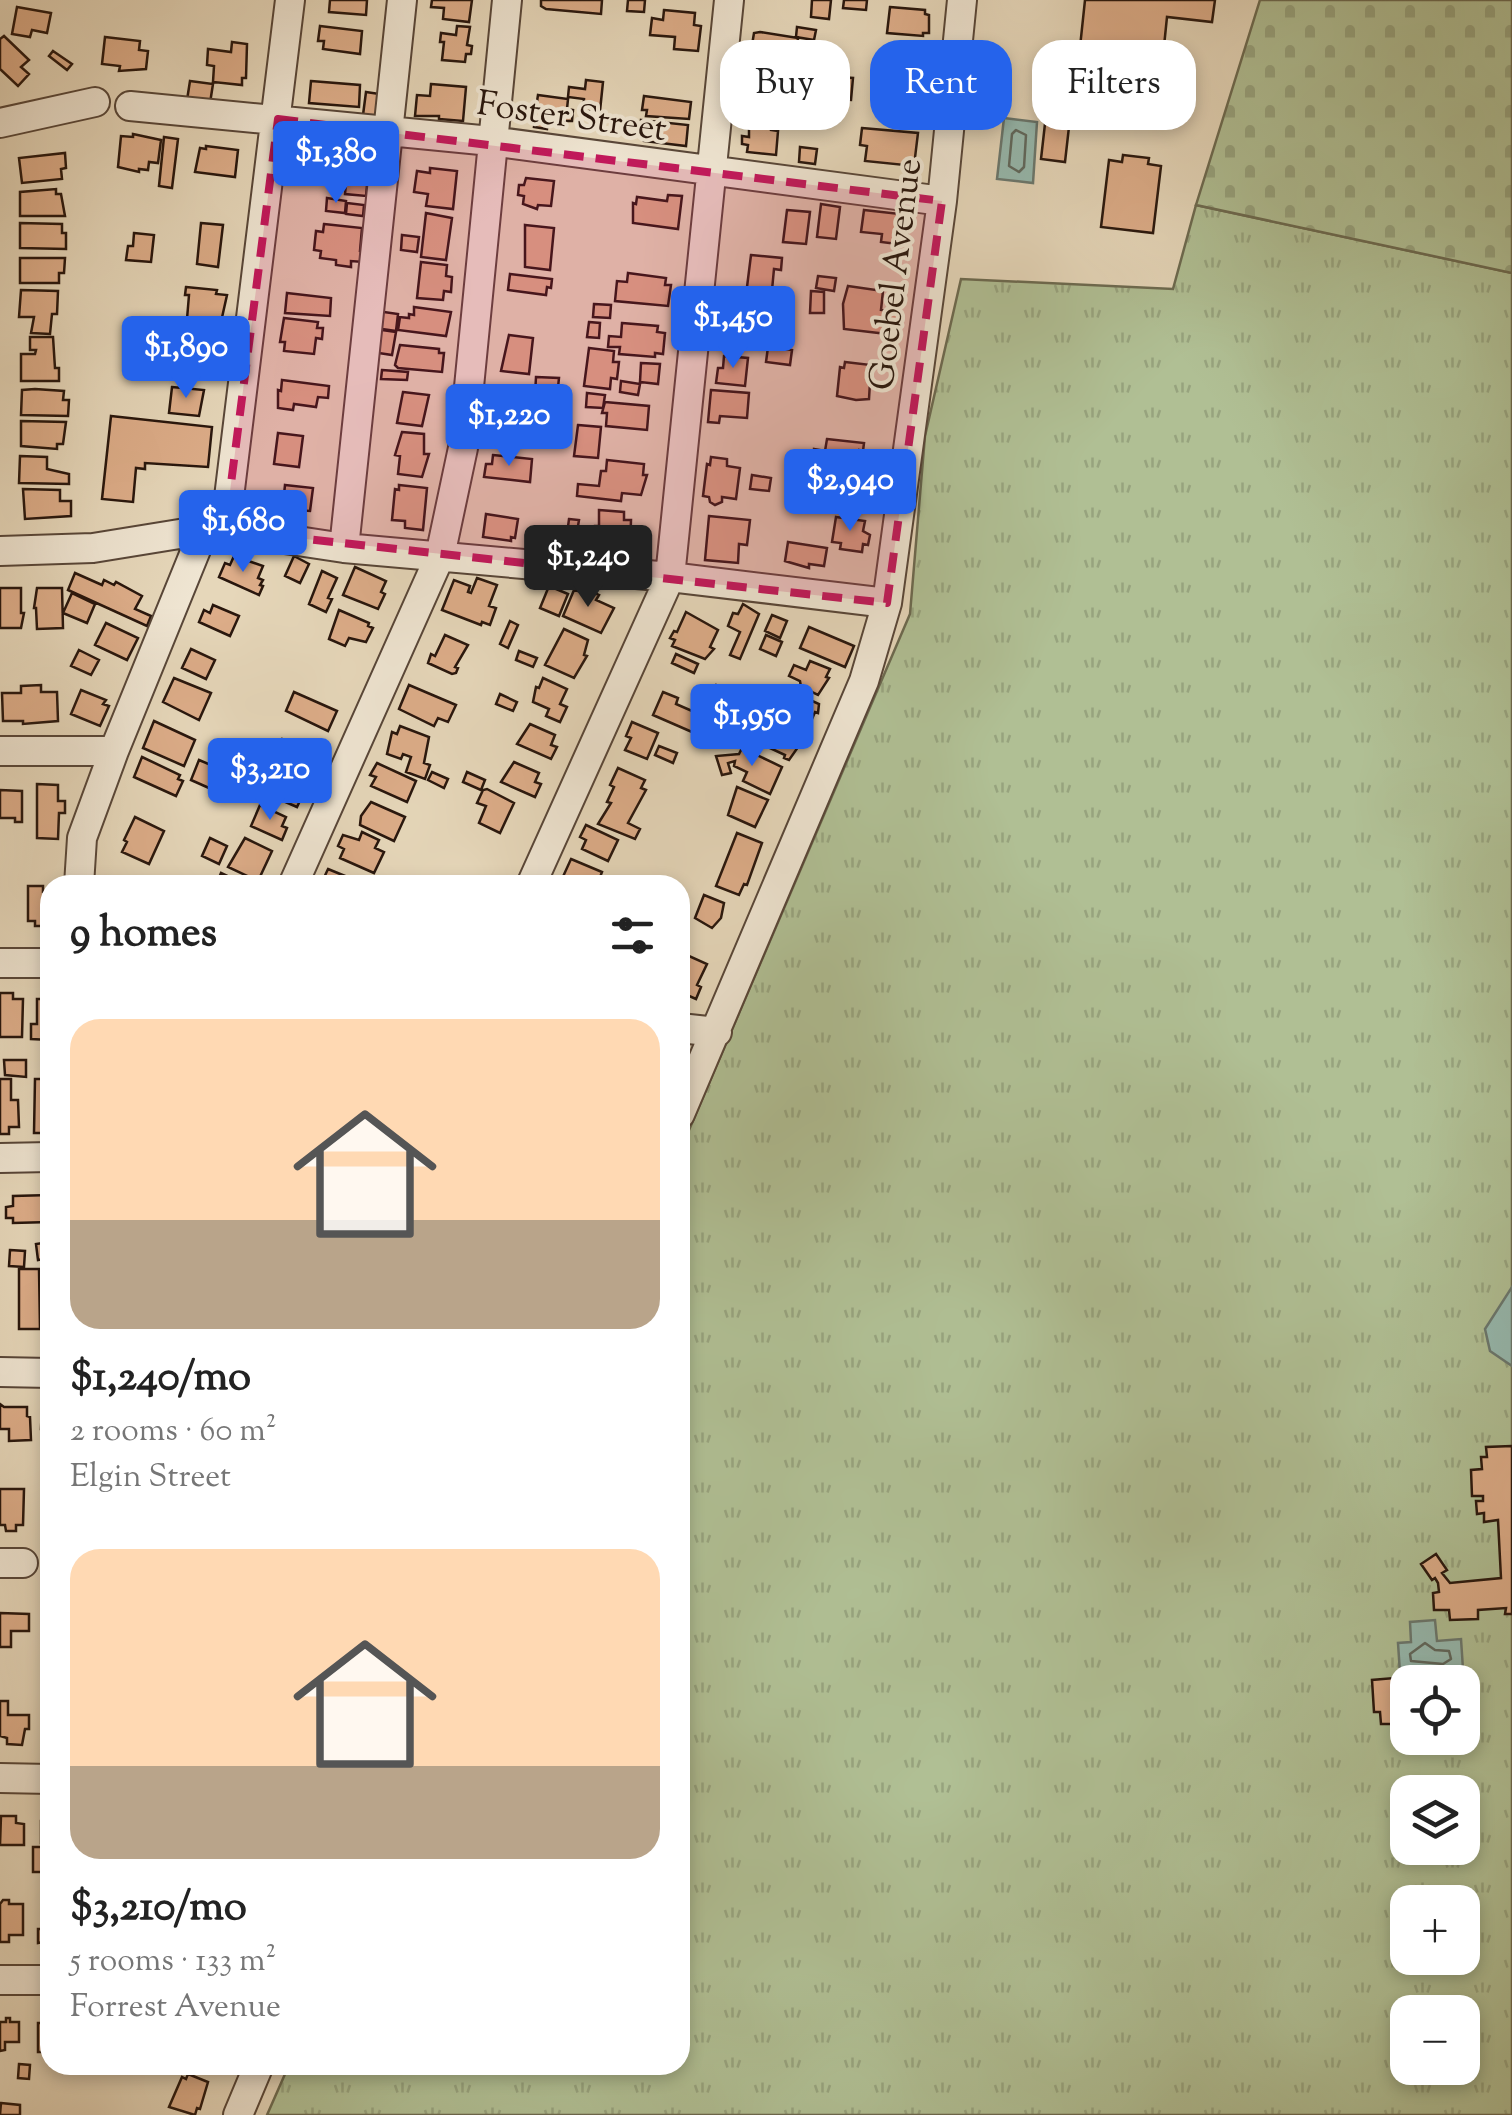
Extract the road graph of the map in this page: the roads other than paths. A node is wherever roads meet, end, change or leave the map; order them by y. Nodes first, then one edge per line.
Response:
1 (290, 0) edge
2 (402, 0) edge
3 (507, 0) edge
4 (729, 0) edge
5 (962, 0) edge
6 (94, 102) dead end
7 (130, 106) dead end
8 (278, 119) junction
9 (0, 123) edge
10 (388, 130) junction
11 (491, 141) junction
12 (709, 172) junction
13 (942, 201) junction
14 (215, 530) junction
15 (344, 548) junction
16 (0, 551) edge
17 (440, 556) junction
18 (670, 577) junction
19 (887, 603) junction
20 (114, 750) junction
21 (0, 751) edge
22 (80, 875) edge
23 (298, 875) edge
24 (536, 875) edge
25 (0, 963) edge
26 (40, 963) edge
27 (690, 1029) edge
28 (717, 1032) junction
29 (690, 1092) edge
30 (40, 1157) edge
31 (0, 1158) edge
32 (0, 1372) edge
33 (40, 1373) edge
34 (0, 1778) edge
35 (40, 1779) edge
36 (0, 1980) edge
37 (40, 1980) edge
38 (256, 2075) edge
39 (238, 2115) edge

1 - 8 street
2 - 10 street
3 - 11 street
4 - 12 street
5 - 13 street, Goebel Avenue
6 - 9 street
7 - 8 street, Foster Street
8 - 10 street, Foster Street
8 - 14 street
10 - 11 street, Foster Street
10 - 15 street
11 - 12 street, Foster Street
11 - 17 street
12 - 13 street, Foster Street
12 - 18 street
13 - 19 street, Goebel Avenue
14 - 15 street
14 - 16 street
14 - 20 street
15 - 17 street
17 - 18 street
17 - 23 street
18 - 19 street
18 - 24 street
19 - 28 street, Goebel Avenue
20 - 21 street
20 - 22 street
25 - 26 street
27 - 28 street
28 - 29 street, Goebel Avenue
30 - 31 street
32 - 33 street
34 - 35 street
36 - 37 street
38 - 39 street

